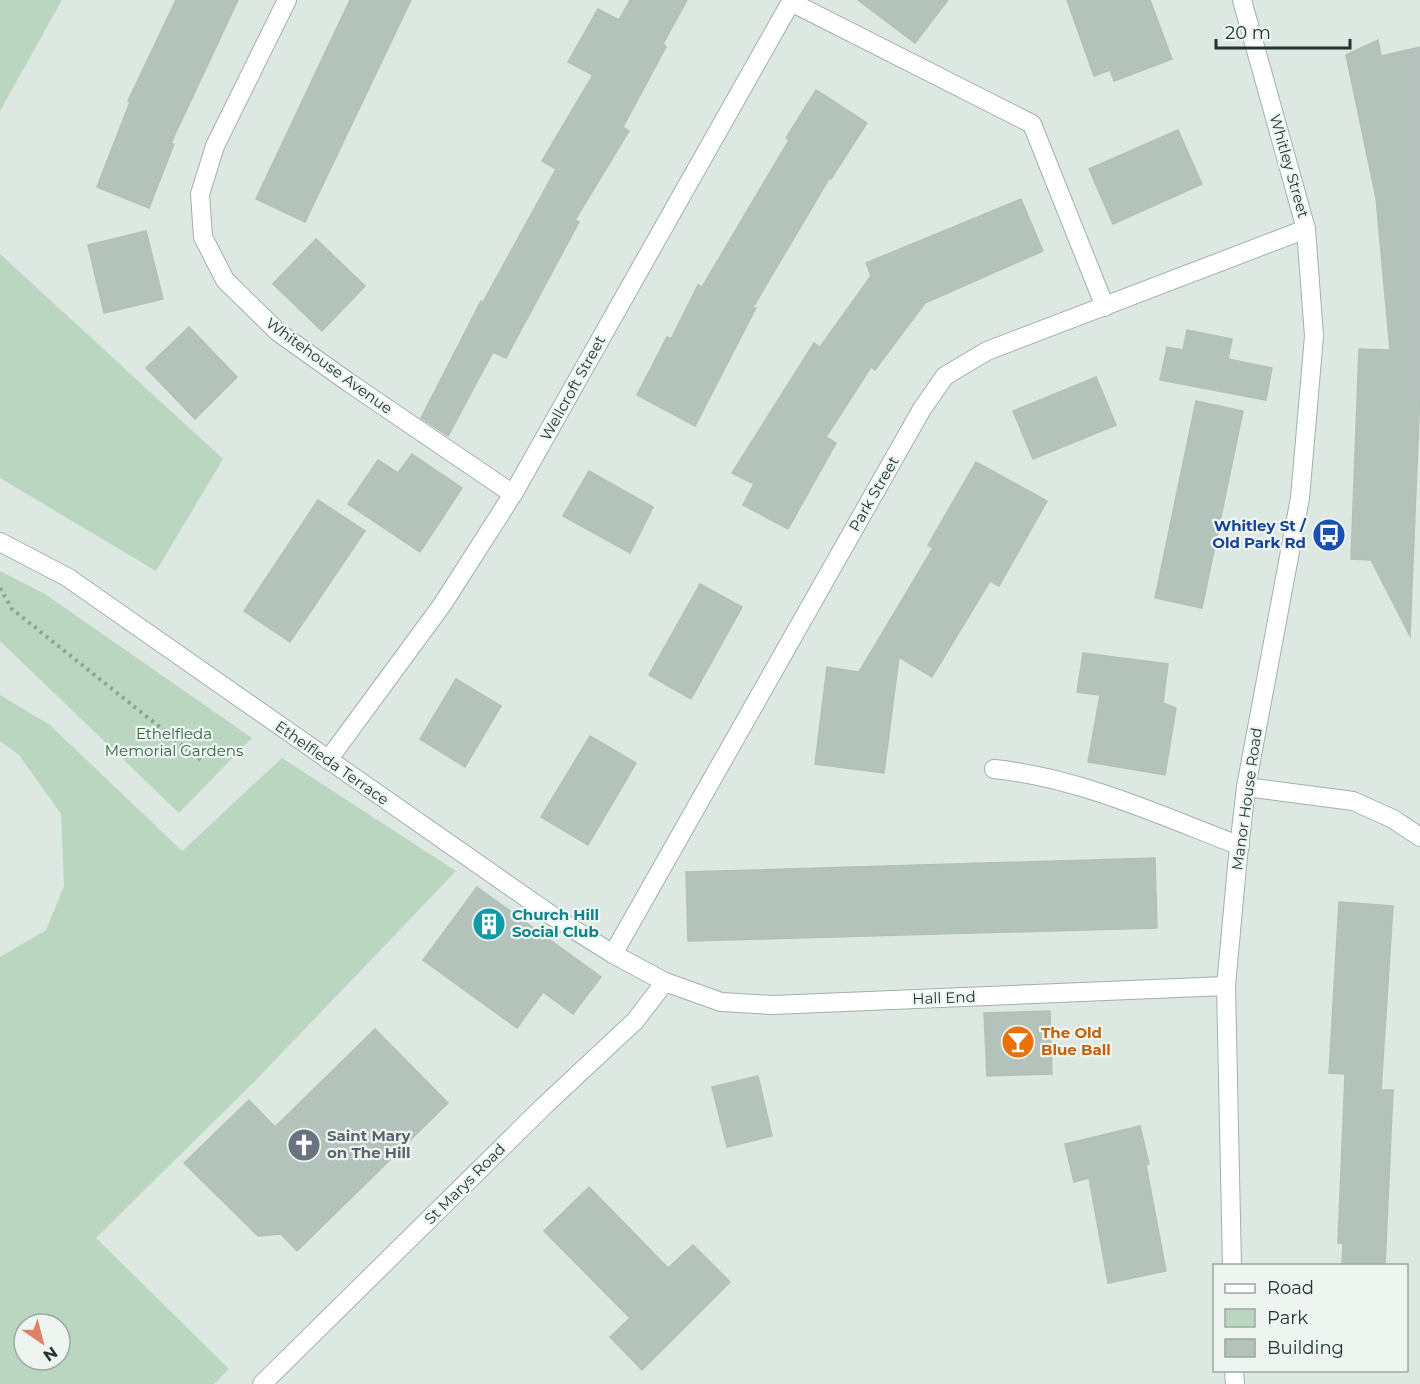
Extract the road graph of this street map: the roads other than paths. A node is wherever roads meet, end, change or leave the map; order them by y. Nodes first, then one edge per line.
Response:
1 (287, 0) edge
2 (1242, 0) edge
3 (790, 1) edge
4 (1306, 229) junction
5 (1105, 307) junction
6 (1314, 336) joint
7 (513, 494) junction
8 (0, 542) edge
9 (328, 760) junction
10 (994, 769) dead end
11 (1246, 787) junction
12 (1420, 837) edge
13 (1240, 846) junction
14 (613, 954) junction
15 (665, 982) junction
16 (1226, 986) junction
17 (1232, 1264) edge
18 (262, 1384) edge

1 - 7 street, Whitehouse Avenue
2 - 4 street, Whitley Street
3 - 5 street
3 - 7 street, Wellcroft Street
4 - 5 street, Park Street
4 - 6 street, Whitley Street
5 - 14 street, Park Street
6 - 11 street, Manor House Road
7 - 9 street, Wellcroft Street
8 - 9 street, Ethelfleda Terrace
9 - 14 street, Ethelfleda Terrace
10 - 13 street
11 - 12 street
11 - 13 street, Manor House Road
13 - 16 street, Manor House Road
14 - 15 street, Ethelfleda Terrace
15 - 16 street, Hall End
15 - 18 street, St Marys Road
16 - 17 street, Manor House Road

